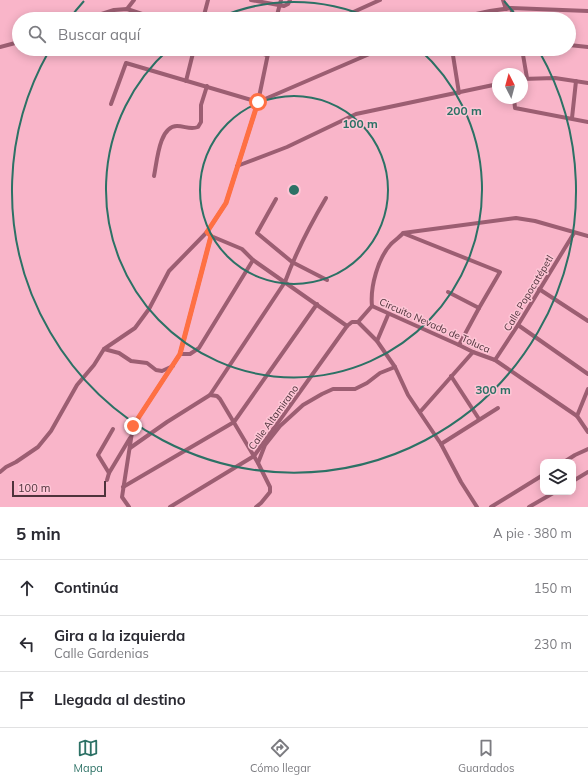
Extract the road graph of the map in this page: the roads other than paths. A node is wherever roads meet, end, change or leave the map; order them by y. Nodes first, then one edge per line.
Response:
1 (134, 0) edge
2 (208, 0) edge
3 (251, 0) edge
4 (282, 0) edge
5 (290, 0) edge
6 (380, 0) edge
7 (503, 0) edge
8 (280, 6) junction
9 (511, 8) junction
10 (127, 9) junction
11 (506, 9) junction
12 (588, 11) edge
13 (108, 12) edge
14 (136, 12) edge
15 (205, 12) edge
16 (278, 12) edge
17 (353, 12) edge
18 (490, 12) edge
19 (512, 12) edge
20 (12, 43) edge
21 (0, 46) edge
22 (576, 46) edge
23 (588, 47) edge
24 (192, 56) edge
25 (267, 56) edge
26 (365, 56) edge
27 (453, 56) edge
28 (523, 56) edge
29 (525, 68) edge
30 (528, 78) edge
31 (186, 81) junction
32 (576, 81) junction
33 (588, 83) edge
34 (492, 85) edge
35 (207, 86) junction
36 (459, 93) junction
37 (258, 102) junction
38 (111, 104) dead end
39 (515, 104) edge
40 (572, 118) junction
41 (588, 122) edge
42 (237, 166) junction
43 (154, 176) dead end
44 (326, 198) dead end
45 (276, 199) dead end
46 (207, 232) junction
47 (404, 233) junction
48 (574, 233) junction
49 (211, 236) junction
50 (588, 236) edge
51 (254, 260) junction
52 (292, 262) junction
53 (327, 280) dead end
54 (285, 282) junction
55 (539, 289) junction
56 (448, 292) dead end
57 (317, 304) junction
58 (372, 306) junction
59 (479, 308) junction
60 (388, 314) junction
61 (588, 321) edge
62 (358, 322) junction
63 (518, 325) junction
64 (347, 326) junction
65 (377, 341) junction
66 (459, 345) junction
67 (104, 349) junction
68 (473, 352) junction
69 (180, 354) junction
70 (495, 360) junction
71 (174, 365) junction
72 (395, 367) junction
73 (588, 374) edge
74 (451, 376) junction
75 (588, 389) edge
76 (210, 395) junction
77 (498, 408) dead end
78 (420, 412) junction
79 (577, 416) junction
80 (479, 419) junction
81 (234, 422) junction
82 (113, 429) dead end
83 (588, 432) edge
84 (132, 436) junction
85 (441, 444) junction
86 (130, 448) junction
87 (588, 449) edge
88 (254, 456) junction
89 (569, 459) edge
90 (258, 463) junction
91 (0, 472) edge
92 (588, 472) edge
93 (109, 473) junction
94 (540, 477) edge
95 (576, 479) edge
96 (107, 480) dead end
97 (123, 487) junction
98 (550, 495) edge
99 (129, 507) edge
100 (170, 507) edge
101 (256, 507) edge
102 (477, 507) edge
103 (491, 507) edge
104 (529, 507) edge

1 - 10 street
2 - 15 street
3 - 8 street
4 - 8 street
5 - 8 street
6 - 17 street
7 - 11 street
8 - 16 street
9 - 11 street
9 - 12 street
9 - 19 street
10 - 13 street
10 - 14 street
11 - 18 street
20 - 21 street
22 - 23 street
24 - 31 street
25 - 37 street
26 - 37 street
27 - 36 street
28 - 29 street
30 - 32 street
31 - 35 street
31 - 38 street
32 - 33 street
32 - 40 street
34 - 36 street
35 - 37 street
35 - 43 street
36 - 42 street
37 - 42 street
39 - 40 street
40 - 41 street
42 - 46 street
44 - 52 street
45 - 52 street
46 - 49 street
46 - 67 street
47 - 48 street
47 - 58 street, Circuito Nevado de Toluca
47 - 59 street
48 - 50 street
48 - 55 street, Calle Popocatépetl
49 - 51 street
49 - 69 street
51 - 54 street
51 - 69 street
52 - 53 street
52 - 54 street
54 - 57 street
54 - 76 street
55 - 61 street
55 - 63 street, Calle Popocatépetl
56 - 59 street
57 - 64 street
57 - 81 street
58 - 60 street, Circuito Nevado de Toluca
58 - 62 street
59 - 66 street
60 - 65 street
60 - 66 street, Circuito Nevado de Toluca
62 - 64 street
62 - 65 street
63 - 70 street, Calle Popocatépetl
63 - 73 street
64 - 88 street, Calle Altamirano
65 - 72 street
66 - 68 street, Circuito Nevado de Toluca
67 - 71 street
67 - 91 street
68 - 70 street, Circuito Nevado de Toluca
68 - 74 street
69 - 71 street
70 - 79 street, Circuito Nevado de Toluca
71 - 84 street
72 - 78 street
72 - 90 street
74 - 78 street
74 - 80 street
75 - 79 street
76 - 81 street
76 - 86 street
77 - 80 street
78 - 85 street
79 - 83 street
80 - 85 street
81 - 88 street
81 - 97 street
82 - 93 street
84 - 86 street
84 - 93 street
85 - 102 street
86 - 97 street
87 - 89 street
88 - 90 street
88 - 100 street, Calle Altamirano
90 - 101 street
92 - 95 street
93 - 96 street
94 - 103 street
97 - 99 street
98 - 104 street

